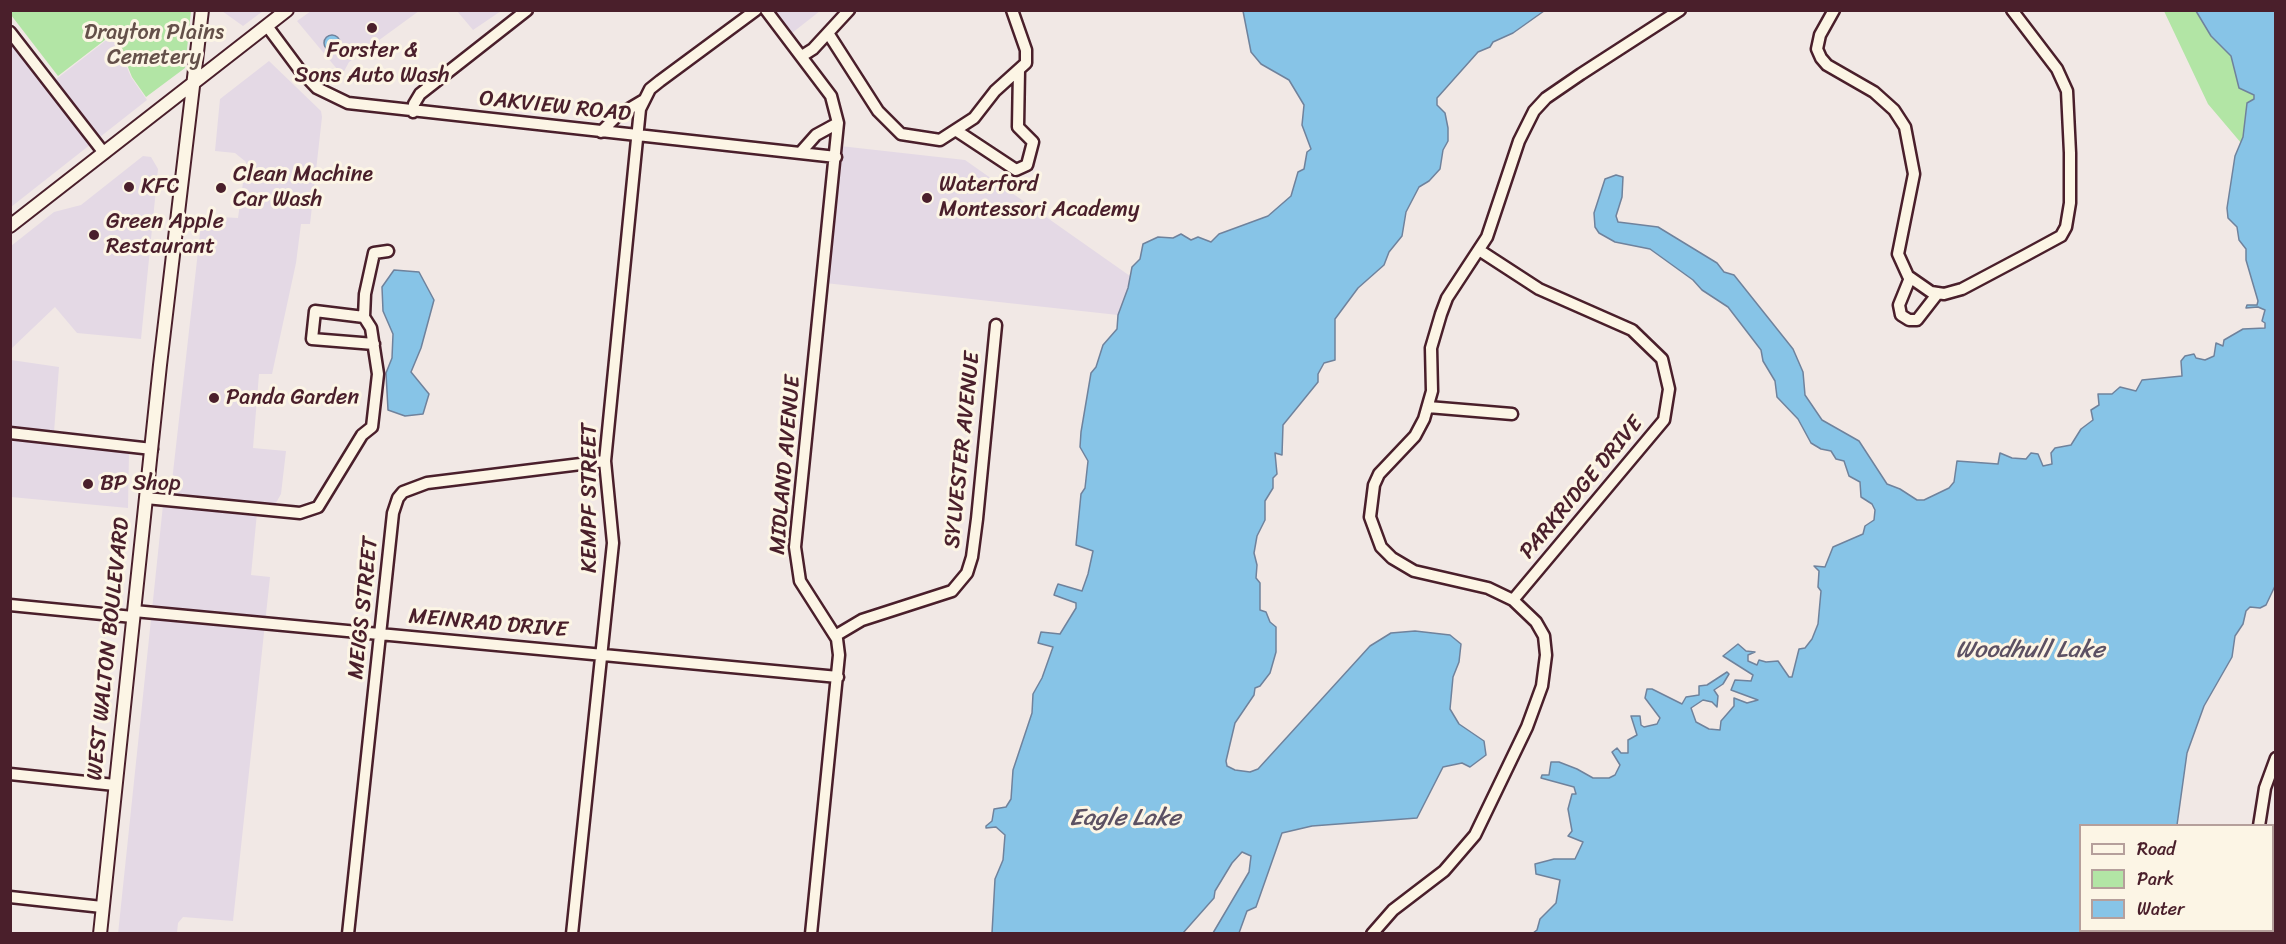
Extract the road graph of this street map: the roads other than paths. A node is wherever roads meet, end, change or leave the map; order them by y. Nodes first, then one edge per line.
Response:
1 (202, 10) edge
2 (287, 10) edge
3 (527, 10) edge
4 (756, 10) edge
5 (766, 10) edge
6 (849, 10) edge
7 (1012, 10) edge
8 (1680, 10) edge
9 (1834, 10) edge
10 (2012, 10) edge
11 (267, 26) junction
12 (10, 32) edge
13 (828, 33) junction
14 (802, 56) junction
15 (1019, 70) junction
16 (194, 83) junction
17 (644, 100) junction
18 (413, 112) junction
19 (838, 123) junction
20 (957, 131) junction
21 (601, 132) junction
22 (639, 136) junction
23 (104, 153) junction
24 (800, 153) junction
25 (836, 157) junction
26 (10, 226) edge
27 (1479, 250) junction
28 (388, 251) dead end
29 (1910, 278) junction
30 (1938, 293) junction
31 (364, 317) junction
32 (996, 325) dead end
33 (374, 345) junction
34 (1428, 406) junction
35 (1512, 414) dead end
36 (10, 434) edge
37 (152, 448) junction
38 (605, 461) junction
39 (146, 498) junction
40 (1513, 600) junction
41 (10, 605) edge
42 (134, 614) junction
43 (382, 633) junction
44 (835, 636) junction
45 (601, 654) junction
46 (838, 677) junction
47 (2276, 758) edge
48 (10, 774) edge
49 (115, 785) junction
50 (2259, 824) edge
51 (10, 897) edge
52 (102, 907) junction
53 (100, 933) edge
54 (348, 933) edge
55 (572, 933) edge
56 (811, 933) edge
57 (1372, 933) edge

1 - 16 main road, WEST WALTON BOULEVARD
2 - 11 main road
3 - 18 street
4 - 17 street
5 - 14 street, MIDLAND AVENUE
6 - 13 street
7 - 15 street
8 - 27 street
9 - 29 street
10 - 30 street
11 - 16 main road
11 - 18 street, OAKVIEW ROAD
12 - 23 street
13 - 14 street
13 - 20 street
14 - 19 street, MIDLAND AVENUE
15 - 20 street
15 - 20 street
16 - 23 main road
16 - 37 main road, WEST WALTON BOULEVARD
17 - 21 street
17 - 22 street, KEMPF STREET
18 - 21 street, OAKVIEW ROAD
19 - 24 street
19 - 25 street, MIDLAND AVENUE
21 - 22 street, OAKVIEW ROAD
22 - 24 street, OAKVIEW ROAD
22 - 38 street, KEMPF STREET
23 - 26 main road
24 - 25 street, OAKVIEW ROAD
25 - 44 street, MIDLAND AVENUE
27 - 34 street
27 - 40 street, PARKRIDGE DRIVE
28 - 31 street
29 - 30 street
29 - 30 street
31 - 33 street
31 - 33 street
32 - 44 street, SYLVESTER AVENUE
33 - 39 street
34 - 35 street
34 - 40 street
36 - 37 street
37 - 39 main road, WEST WALTON BOULEVARD
38 - 43 street, MEIGS STREET
38 - 45 street, KEMPF STREET
39 - 42 main road, WEST WALTON BOULEVARD
40 - 57 street
41 - 42 street, MEINRAD DRIVE
42 - 43 street, MEINRAD DRIVE
42 - 49 main road, WEST WALTON BOULEVARD
43 - 45 street, MEINRAD DRIVE
43 - 54 street, MEIGS STREET
44 - 46 street, MIDLAND AVENUE
45 - 46 street, MEINRAD DRIVE
45 - 55 street, KEMPF STREET
46 - 56 street, MIDLAND AVENUE
47 - 50 street
48 - 49 street
49 - 52 main road, WEST WALTON BOULEVARD
51 - 52 street
52 - 53 main road, WEST WALTON BOULEVARD

